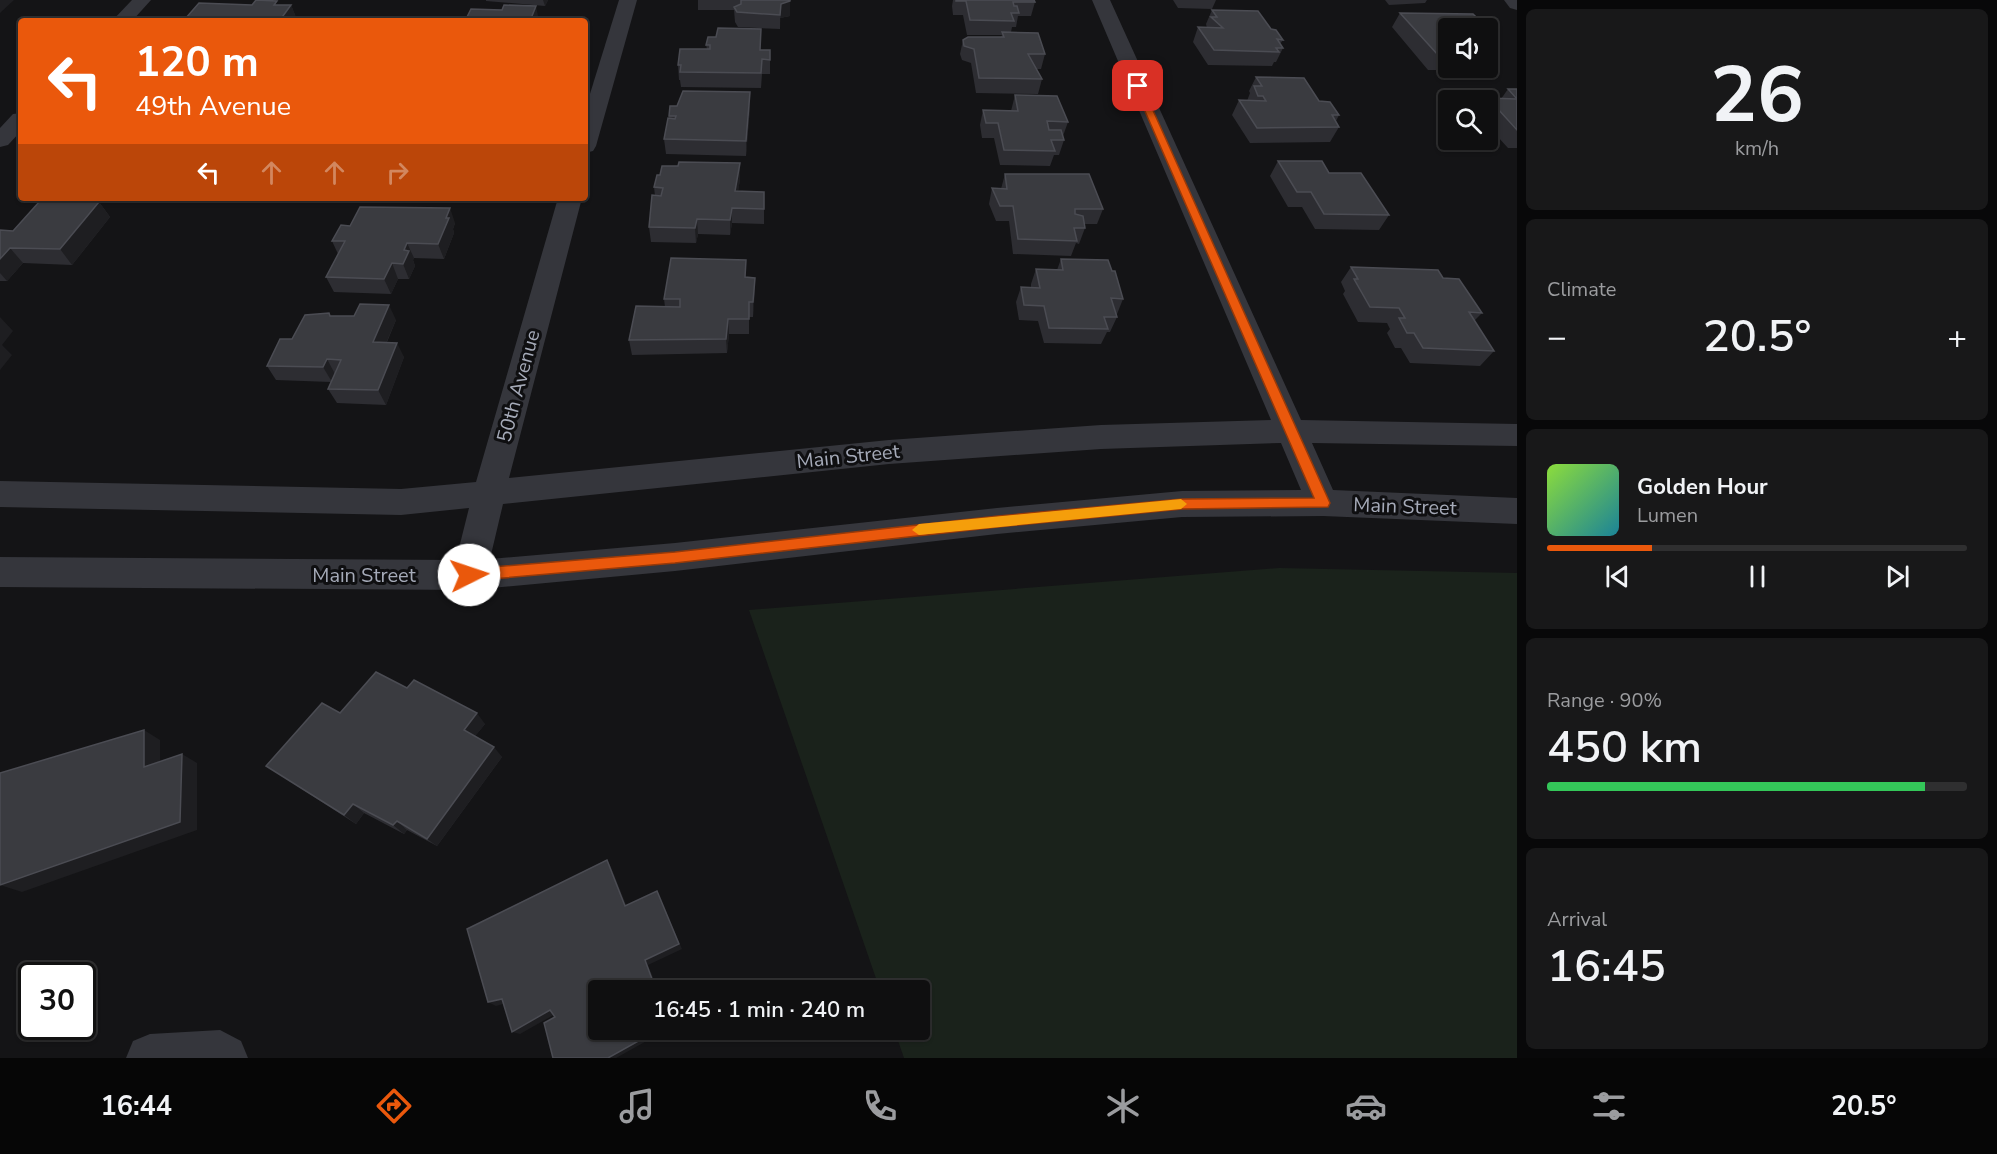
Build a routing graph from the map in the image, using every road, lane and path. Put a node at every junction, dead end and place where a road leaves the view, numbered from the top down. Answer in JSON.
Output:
{"nodes":[{"id":1,"x":142,"y":0,"type":"edge"},
{"id":2,"x":628,"y":0,"type":"edge"},
{"id":3,"x":1101,"y":0,"type":"edge"},
{"id":4,"x":1513,"y":0,"type":"edge"},
{"id":5,"x":1517,"y":4,"type":"edge"},
{"id":6,"x":123,"y":18,"type":"edge"},
{"id":7,"x":18,"y":122,"type":"edge"},
{"id":8,"x":588,"y":136,"type":"edge"},
{"id":9,"x":0,"y":140,"type":"edge"},
{"id":10,"x":569,"y":201,"type":"edge"},
{"id":11,"x":1290,"y":431,"type":"junction"},
{"id":12,"x":1517,"y":435,"type":"edge"},
{"id":13,"x":0,"y":494,"type":"edge"},
{"id":14,"x":488,"y":494,"type":"junction"},
{"id":15,"x":1323,"y":503,"type":"junction"},
{"id":16,"x":1517,"y":511,"type":"edge"},
{"id":17,"x":0,"y":572,"type":"edge"},
{"id":18,"x":469,"y":575,"type":"junction"},
{"id":19,"x":150,"y":1058,"type":"edge"},
{"id":20,"x":224,"y":1058,"type":"edge"}],
"edges":[{"from":1,"to":6,"type":"street"},
{"from":2,"to":8,"type":"street"},
{"from":3,"to":11,"type":"street"},
{"from":4,"to":5,"type":"street"},
{"from":7,"to":9,"type":"street"},
{"from":10,"to":14,"type":"street","name":"50th Avenue"},
{"from":11,"to":12,"type":"street","name":"Main Street"},
{"from":11,"to":14,"type":"street","name":"Main Street"},
{"from":11,"to":15,"type":"street"},
{"from":13,"to":14,"type":"street","name":"Main Street"},
{"from":14,"to":18,"type":"street","name":"50th Avenue"},
{"from":15,"to":16,"type":"street","name":"Main Street"},
{"from":15,"to":18,"type":"street","name":"Main Street"},
{"from":17,"to":18,"type":"street","name":"Main Street"},
{"from":19,"to":20,"type":"street"}]}
